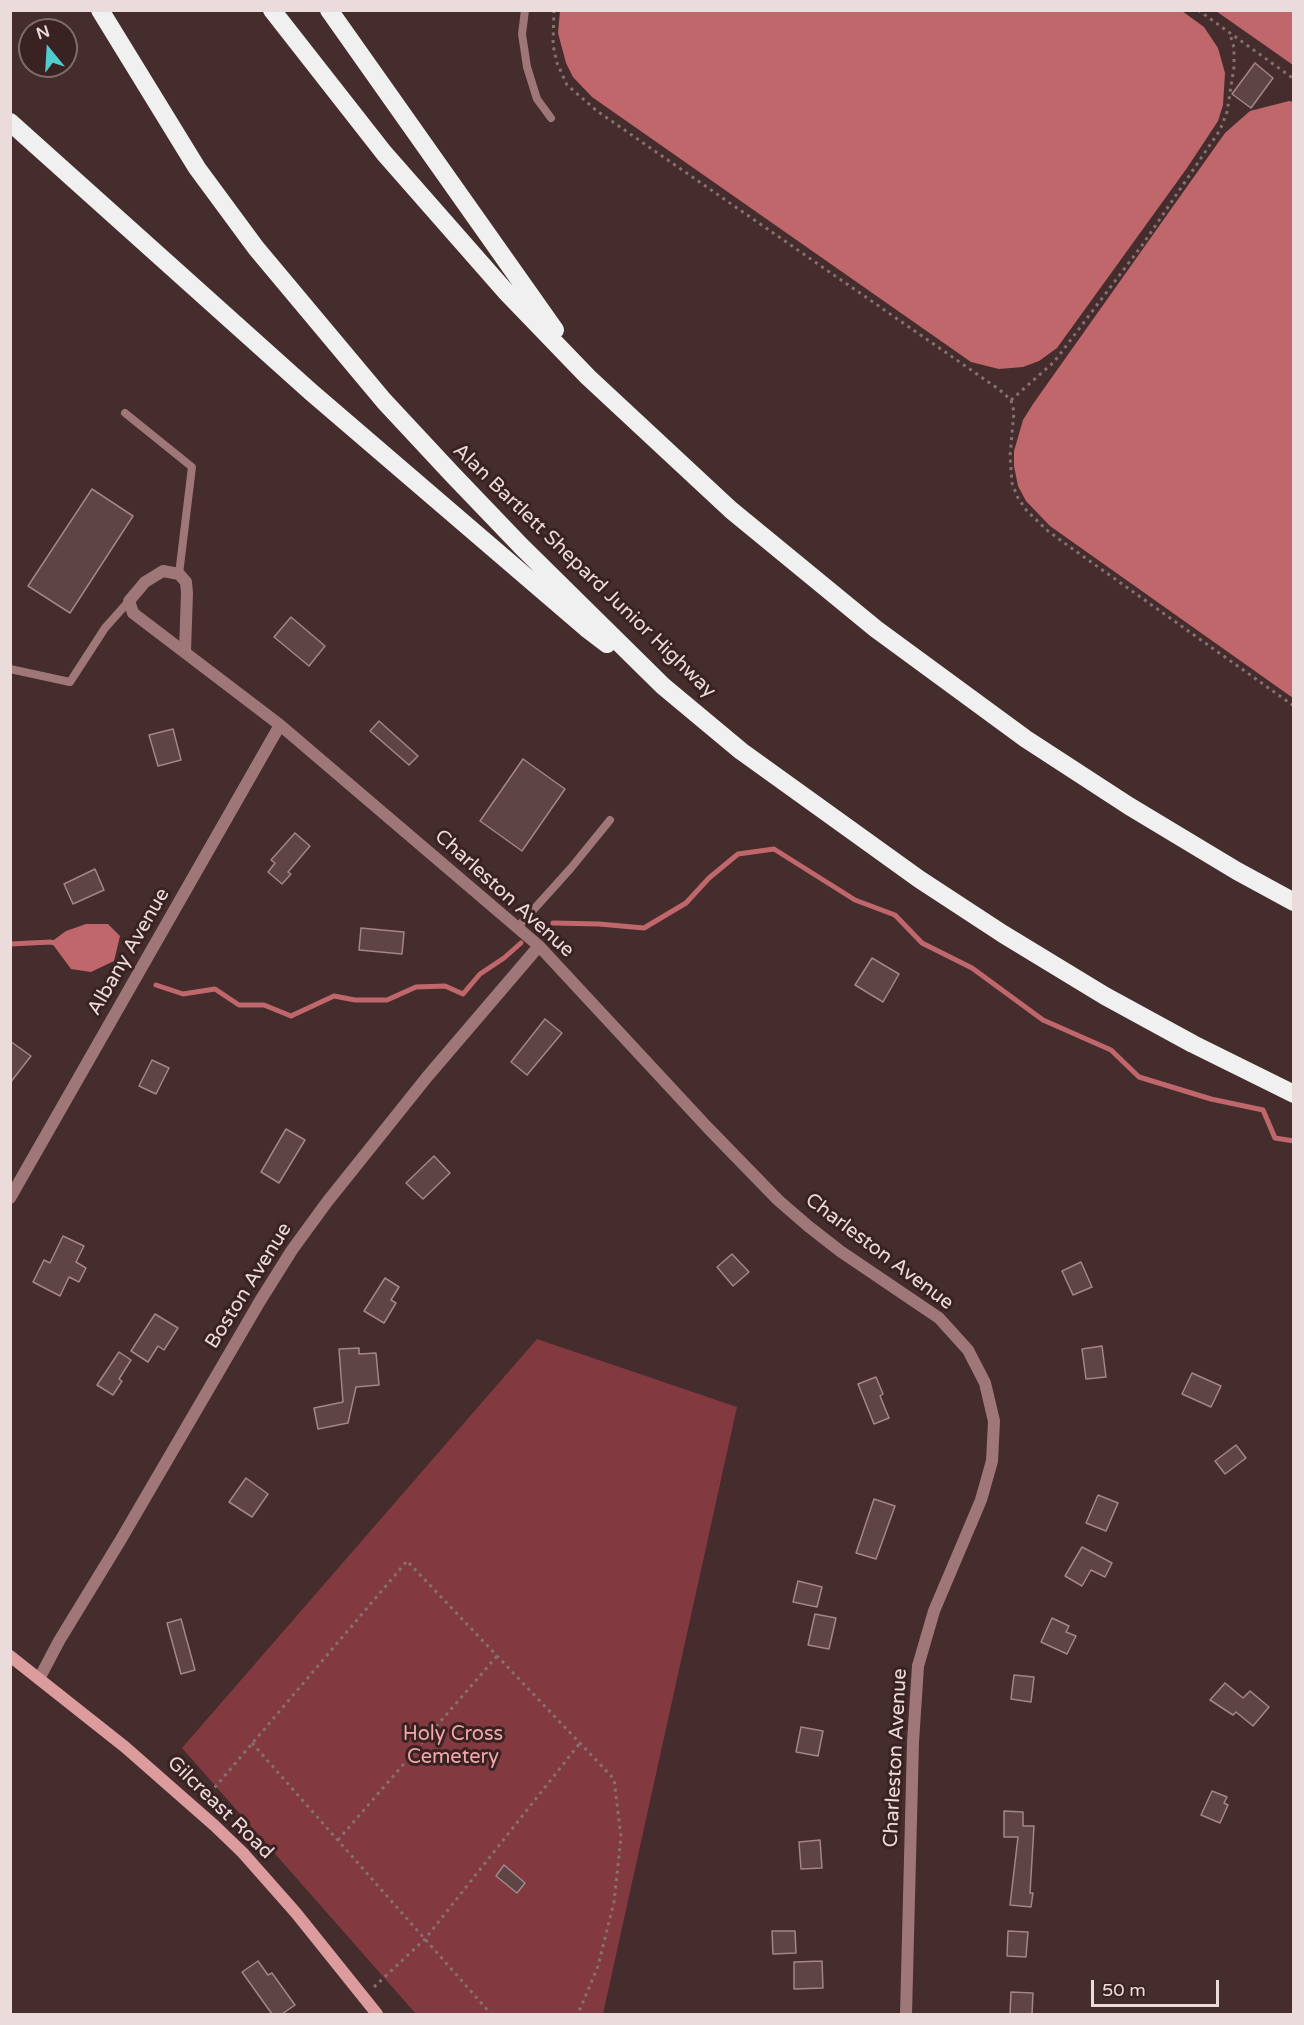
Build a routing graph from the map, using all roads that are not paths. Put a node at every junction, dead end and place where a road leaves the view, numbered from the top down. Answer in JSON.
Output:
{"nodes":[{"id":1,"x":100,"y":10,"type":"edge"},
{"id":2,"x":272,"y":10,"type":"edge"},
{"id":3,"x":329,"y":10,"type":"edge"},
{"id":4,"x":525,"y":10,"type":"edge"},
{"id":5,"x":551,"y":118,"type":"dead end"},
{"id":6,"x":10,"y":122,"type":"edge"},
{"id":7,"x":588,"y":377,"type":"junction"},
{"id":8,"x":125,"y":413,"type":"dead end"},
{"id":9,"x":179,"y":574,"type":"junction"},
{"id":10,"x":129,"y":600,"type":"junction"},
{"id":11,"x":185,"y":651,"type":"junction"},
{"id":12,"x":10,"y":669,"type":"edge"},
{"id":13,"x":663,"y":686,"type":"junction"},
{"id":14,"x":280,"y":725,"type":"junction"},
{"id":15,"x":610,"y":820,"type":"dead end"},
{"id":16,"x":1293,"y":902,"type":"edge"},
{"id":17,"x":517,"y":928,"type":"junction"},
{"id":18,"x":539,"y":946,"type":"junction"},
{"id":19,"x":1293,"y":1094,"type":"edge"},
{"id":20,"x":10,"y":1198,"type":"edge"},
{"id":21,"x":10,"y":1656,"type":"edge"},
{"id":22,"x":39,"y":1679,"type":"junction"},
{"id":23,"x":377,"y":2014,"type":"edge"},
{"id":24,"x":906,"y":2014,"type":"edge"}],
"edges":[{"from":1,"to":13,"type":"highway","name":"Alan Bartlett Shepard Junior Highway"},
{"from":2,"to":7,"type":"highway"},
{"from":3,"to":7,"type":"highway"},
{"from":4,"to":5,"type":"lane"},
{"from":6,"to":13,"type":"highway"},
{"from":7,"to":16,"type":"highway"},
{"from":8,"to":9,"type":"lane"},
{"from":9,"to":10,"type":"street"},
{"from":9,"to":11,"type":"street"},
{"from":10,"to":11,"type":"street","name":"Charleston Avenue"},
{"from":10,"to":12,"type":"lane"},
{"from":11,"to":14,"type":"street","name":"Charleston Avenue"},
{"from":13,"to":19,"type":"highway","name":"Alan Bartlett Shepard Junior Highway"},
{"from":14,"to":17,"type":"street","name":"Charleston Avenue"},
{"from":14,"to":20,"type":"street","name":"Albany Avenue"},
{"from":15,"to":17,"type":"lane"},
{"from":17,"to":18,"type":"street","name":"Charleston Avenue"},
{"from":18,"to":22,"type":"street","name":"Boston Avenue"},
{"from":18,"to":24,"type":"street","name":"Charleston Avenue"},
{"from":21,"to":22,"type":"street","name":"Gilcreast Road"},
{"from":22,"to":23,"type":"street","name":"Gilcreast Road"}]}
